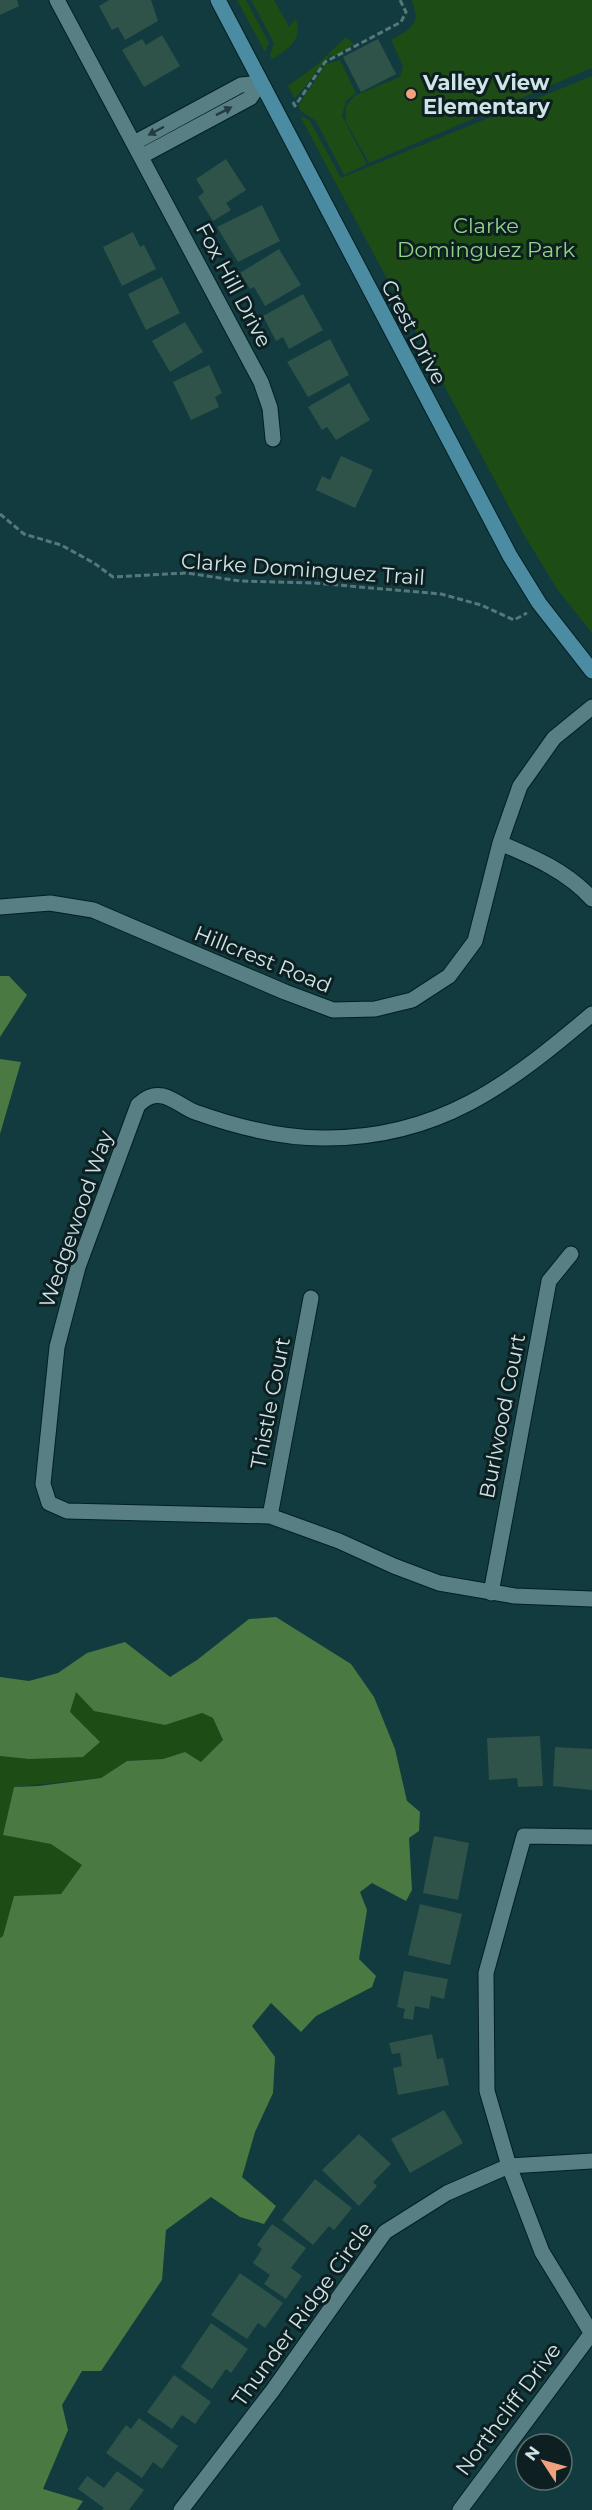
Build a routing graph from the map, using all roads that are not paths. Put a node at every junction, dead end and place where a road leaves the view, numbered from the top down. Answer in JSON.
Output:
{"nodes":[{"id":1,"x":57,"y":0,"type":"edge"},
{"id":2,"x":218,"y":0,"type":"edge"},
{"id":3,"x":260,"y":83,"type":"junction"},
{"id":4,"x":138,"y":149,"type":"junction"},
{"id":5,"x":273,"y":439,"type":"dead end"},
{"id":6,"x":592,"y":671,"type":"edge"},
{"id":7,"x":592,"y":707,"type":"edge"},
{"id":8,"x":500,"y":843,"type":"junction"},
{"id":9,"x":592,"y":899,"type":"edge"},
{"id":10,"x":0,"y":907,"type":"edge"},
{"id":11,"x":592,"y":1014,"type":"edge"},
{"id":12,"x":571,"y":1254,"type":"dead end"},
{"id":13,"x":311,"y":1298,"type":"dead end"},
{"id":14,"x":270,"y":1516,"type":"junction"},
{"id":15,"x":491,"y":1593,"type":"junction"},
{"id":16,"x":592,"y":1599,"type":"edge"},
{"id":17,"x":592,"y":1837,"type":"edge"},
{"id":18,"x":592,"y":2161,"type":"edge"},
{"id":19,"x":509,"y":2166,"type":"junction"},
{"id":20,"x":591,"y":2334,"type":"edge"},
{"id":21,"x":181,"y":2510,"type":"edge"},
{"id":22,"x":460,"y":2510,"type":"edge"}],
"edges":[{"from":1,"to":4,"type":"street","name":"Fox Hill Drive"},
{"from":2,"to":3,"type":"street","name":"Crest Drive"},
{"from":3,"to":4,"type":"street"},
{"from":3,"to":6,"type":"street","name":"Crest Drive"},
{"from":4,"to":5,"type":"street","name":"Fox Hill Drive"},
{"from":7,"to":8,"type":"street","name":"Hillcrest Road"},
{"from":8,"to":9,"type":"street"},
{"from":8,"to":10,"type":"street","name":"Hillcrest Road"},
{"from":11,"to":14,"type":"street","name":"Wedgewood Way"},
{"from":12,"to":15,"type":"street","name":"Burlwood Court"},
{"from":13,"to":14,"type":"street","name":"Thistle Court"},
{"from":14,"to":15,"type":"street","name":"Wedgewood Way"},
{"from":15,"to":16,"type":"street","name":"Wedgewood Way"},
{"from":17,"to":19,"type":"street"},
{"from":18,"to":19,"type":"street","name":"Thunder Ridge Circle"},
{"from":19,"to":20,"type":"street"},
{"from":19,"to":21,"type":"street","name":"Thunder Ridge Circle"},
{"from":20,"to":22,"type":"street","name":"Northcliff Drive"}]}
